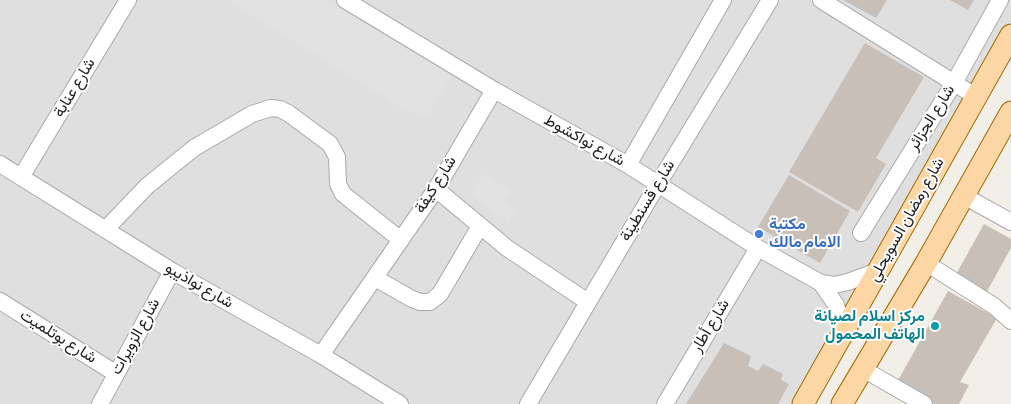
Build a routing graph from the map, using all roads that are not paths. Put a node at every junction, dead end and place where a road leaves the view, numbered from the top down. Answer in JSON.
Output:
{"nodes":[{"id":1,"x":128,"y":0,"type":"edge"},
{"id":2,"x":345,"y":0,"type":"edge"},
{"id":3,"x":723,"y":0,"type":"edge"},
{"id":4,"x":770,"y":0,"type":"edge"},
{"id":5,"x":821,"y":0,"type":"edge"},
{"id":6,"x":1000,"y":0,"type":"edge"},
{"id":7,"x":1011,"y":35,"type":"edge"},
{"id":8,"x":954,"y":83,"type":"junction"},
{"id":9,"x":494,"y":90,"type":"junction"},
{"id":10,"x":975,"y":96,"type":"junction"},
{"id":11,"x":1011,"y":112,"type":"edge"},
{"id":12,"x":0,"y":164,"type":"edge"},
{"id":13,"x":628,"y":165,"type":"junction"},
{"id":14,"x":22,"y":177,"type":"junction"},
{"id":15,"x":658,"y":184,"type":"junction"},
{"id":16,"x":436,"y":189,"type":"junction"},
{"id":17,"x":964,"y":196,"type":"junction"},
{"id":18,"x":1011,"y":222,"type":"edge"},
{"id":19,"x":480,"y":226,"type":"junction"},
{"id":20,"x":106,"y":229,"type":"junction"},
{"id":21,"x":861,"y":233,"type":"dead end"},
{"id":22,"x":400,"y":240,"type":"junction"},
{"id":23,"x":758,"y":248,"type":"junction"},
{"id":24,"x":926,"y":262,"type":"junction"},
{"id":25,"x":880,"y":270,"type":"junction"},
{"id":26,"x":172,"y":271,"type":"junction"},
{"id":27,"x":376,"y":278,"type":"junction"},
{"id":28,"x":821,"y":284,"type":"junction"},
{"id":29,"x":0,"y":301,"type":"edge"},
{"id":30,"x":588,"y":302,"type":"junction"},
{"id":31,"x":1011,"y":321,"type":"edge"},
{"id":32,"x":844,"y":332,"type":"junction"},
{"id":33,"x":321,"y":355,"type":"junction"},
{"id":34,"x":863,"y":369,"type":"junction"},
{"id":35,"x":116,"y":373,"type":"junction"},
{"id":36,"x":100,"y":404,"type":"edge"},
{"id":37,"x":400,"y":404,"type":"edge"},
{"id":38,"x":528,"y":404,"type":"edge"},
{"id":39,"x":665,"y":404,"type":"edge"},
{"id":40,"x":803,"y":404,"type":"edge"},
{"id":41,"x":842,"y":404,"type":"edge"},
{"id":42,"x":924,"y":404,"type":"edge"}],
"edges":[{"from":1,"to":14,"type":"street","name":"شارع عنابة"},
{"from":2,"to":9,"type":"street","name":"شارع نواكشوط"},
{"from":3,"to":13,"type":"street"},
{"from":4,"to":15,"type":"street","name":"شارع قسنطينة"},
{"from":5,"to":8,"type":"street"},
{"from":6,"to":8,"type":"street","name":"شارع الجزائر"},
{"from":7,"to":10,"type":"main road","name":"شارع رمضان السويحلي"},
{"from":8,"to":10,"type":"street"},
{"from":8,"to":21,"type":"street","name":"شارع الجزائر"},
{"from":9,"to":13,"type":"street","name":"شارع نواكشوط"},
{"from":9,"to":16,"type":"street","name":"شارع كيفة"},
{"from":10,"to":25,"type":"main road","name":"شارع رمضان السويحلي"},
{"from":11,"to":17,"type":"main road"},
{"from":12,"to":14,"type":"street","name":"شارع نواذيبو"},
{"from":13,"to":15,"type":"street","name":"شارع نواكشوط"},
{"from":14,"to":20,"type":"street","name":"شارع نواذيبو"},
{"from":15,"to":23,"type":"street","name":"شارع نواكشوط"},
{"from":15,"to":30,"type":"street","name":"شارع قسنطينة"},
{"from":16,"to":19,"type":"street"},
{"from":16,"to":22,"type":"street","name":"شارع كيفة"},
{"from":17,"to":18,"type":"street"},
{"from":17,"to":24,"type":"main road"},
{"from":19,"to":27,"type":"street"},
{"from":19,"to":30,"type":"street"},
{"from":20,"to":22,"type":"street"},
{"from":20,"to":26,"type":"street","name":"شارع نواذيبو"},
{"from":22,"to":27,"type":"street","name":"شارع كيفة"},
{"from":23,"to":28,"type":"street","name":"شارع نواكشوط"},
{"from":23,"to":39,"type":"street","name":"شارع أطار"},
{"from":24,"to":31,"type":"street"},
{"from":24,"to":34,"type":"main road"},
{"from":25,"to":28,"type":"street"},
{"from":25,"to":32,"type":"main road","name":"شارع رمضان السويحلي"},
{"from":26,"to":33,"type":"street","name":"شارع نواذيبو"},
{"from":26,"to":35,"type":"street","name":"شارع الزويرات"},
{"from":27,"to":33,"type":"street","name":"شارع كيفة"},
{"from":28,"to":32,"type":"street"},
{"from":29,"to":35,"type":"street","name":"شارع بوتلميت"},
{"from":30,"to":38,"type":"street","name":"شارع قسنطينة"},
{"from":32,"to":40,"type":"main road","name":"شارع رمضان السويحلي"},
{"from":33,"to":37,"type":"street","name":"شارع نواذيبو"},
{"from":34,"to":41,"type":"main road"},
{"from":34,"to":42,"type":"street"},
{"from":35,"to":36,"type":"street","name":"شارع الزويرات"}]}
